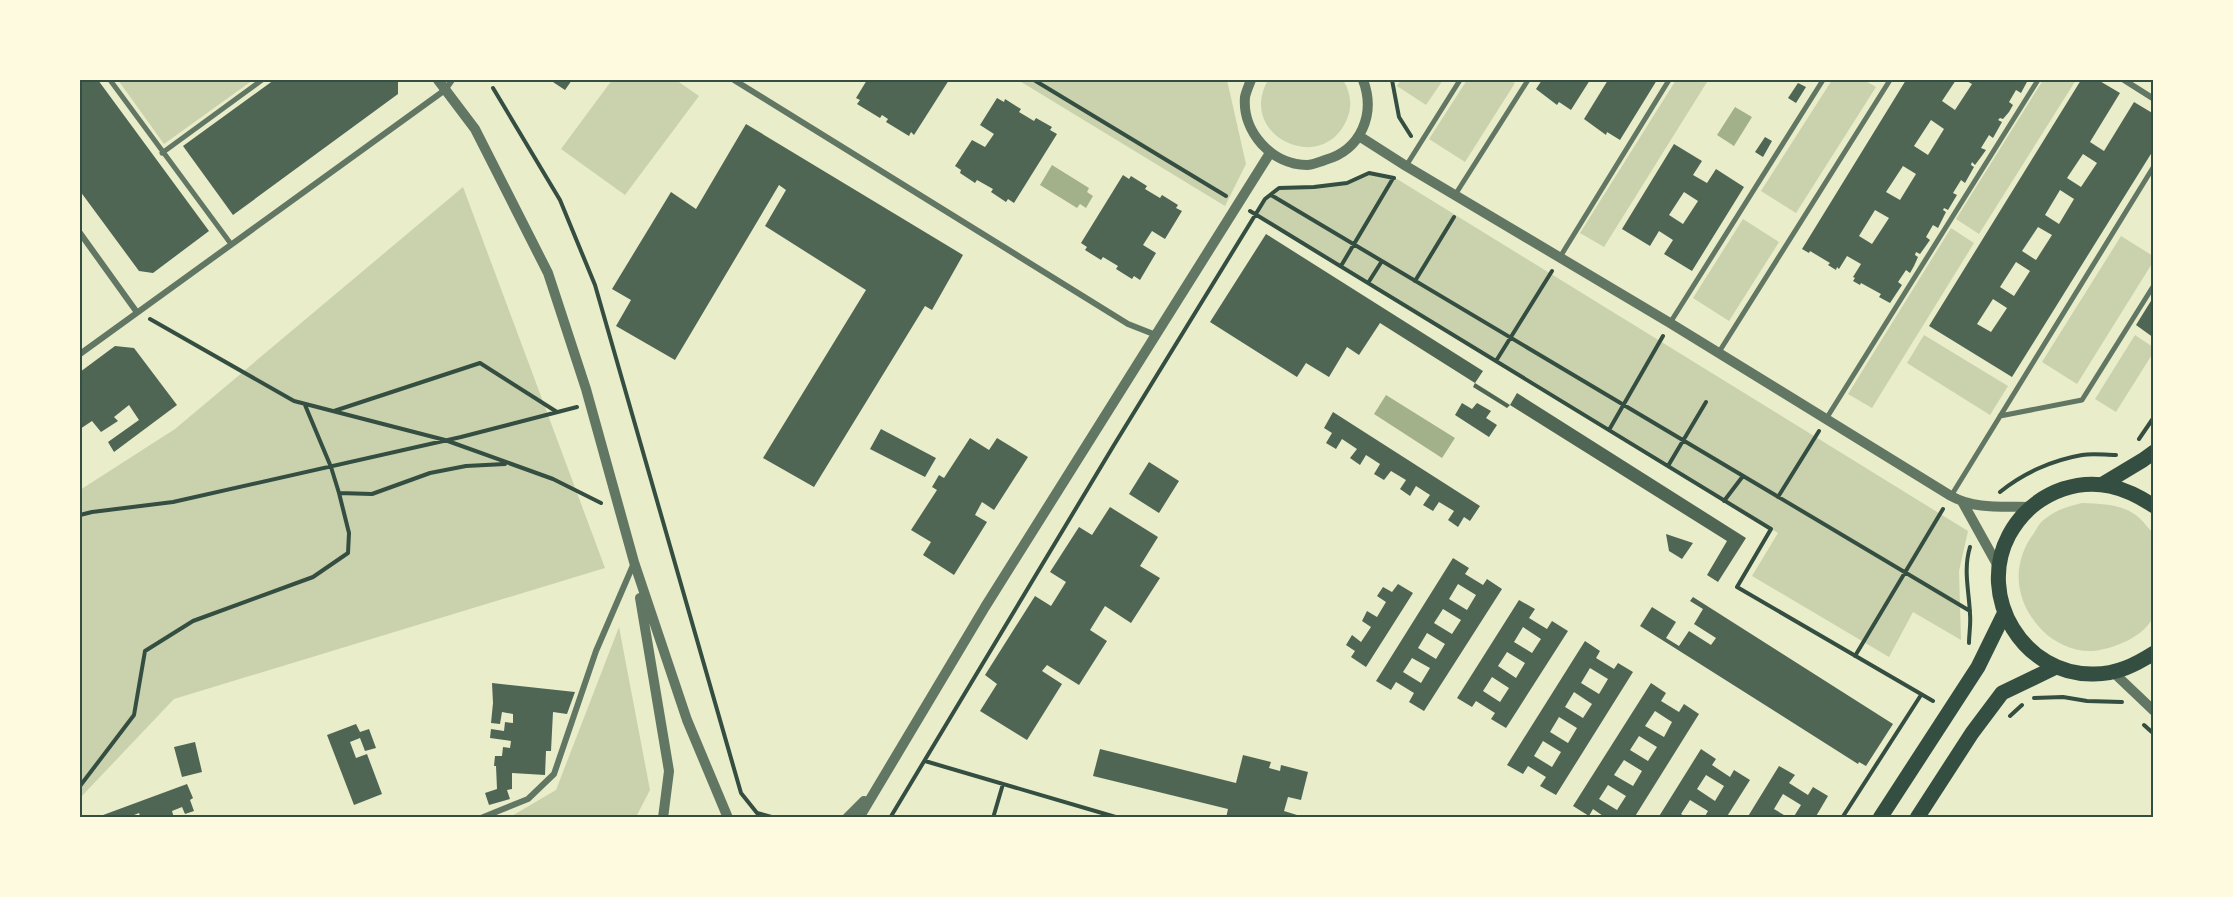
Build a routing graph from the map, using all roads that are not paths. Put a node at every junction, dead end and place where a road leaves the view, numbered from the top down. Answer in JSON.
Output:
{"nodes":[{"id":1,"x":110,"y":80,"type":"edge"},
{"id":2,"x":262,"y":80,"type":"edge"},
{"id":3,"x":438,"y":80,"type":"edge"},
{"id":4,"x":452,"y":80,"type":"edge"},
{"id":5,"x":734,"y":80,"type":"edge"},
{"id":6,"x":1251,"y":80,"type":"edge"},
{"id":7,"x":1363,"y":80,"type":"edge"},
{"id":8,"x":1460,"y":80,"type":"edge"},
{"id":9,"x":1527,"y":80,"type":"edge"},
{"id":10,"x":1669,"y":80,"type":"edge"},
{"id":11,"x":1823,"y":80,"type":"edge"},
{"id":12,"x":1890,"y":80,"type":"edge"},
{"id":13,"x":2038,"y":80,"type":"edge"},
{"id":14,"x":2124,"y":80,"type":"edge"},
{"id":15,"x":445,"y":90,"type":"junction"},
{"id":16,"x":2154,"y":99,"type":"edge"},
{"id":17,"x":1359,"y":136,"type":"junction"},
{"id":18,"x":162,"y":153,"type":"junction"},
{"id":19,"x":1270,"y":153,"type":"junction"},
{"id":20,"x":1406,"y":166,"type":"junction"},
{"id":21,"x":2154,"y":166,"type":"edge"},
{"id":22,"x":1455,"y":195,"type":"junction"},
{"id":23,"x":80,"y":232,"type":"edge"},
{"id":24,"x":231,"y":244,"type":"junction"},
{"id":25,"x":1560,"y":258,"type":"junction"},
{"id":26,"x":2154,"y":285,"type":"edge"},
{"id":27,"x":136,"y":311,"type":"junction"},
{"id":28,"x":1671,"y":323,"type":"junction"},
{"id":29,"x":1157,"y":335,"type":"junction"},
{"id":30,"x":80,"y":354,"type":"edge"},
{"id":31,"x":1718,"y":354,"type":"junction"},
{"id":32,"x":2000,"y":416,"type":"junction"},
{"id":33,"x":1826,"y":420,"type":"junction"},
{"id":34,"x":2154,"y":452,"type":"edge"},
{"id":35,"x":2103,"y":484,"type":"junction"},
{"id":36,"x":1951,"y":496,"type":"junction"},
{"id":37,"x":1963,"y":503,"type":"junction"},
{"id":38,"x":2154,"y":506,"type":"edge"},
{"id":39,"x":2031,"y":507,"type":"junction"},
{"id":40,"x":634,"y":562,"type":"junction"},
{"id":41,"x":1998,"y":566,"type":"junction"},
{"id":42,"x":2004,"y":614,"type":"junction"},
{"id":43,"x":2154,"y":653,"type":"edge"},
{"id":44,"x":2056,"y":667,"type":"junction"},
{"id":45,"x":2112,"y":672,"type":"junction"},
{"id":46,"x":2154,"y":711,"type":"edge"},
{"id":47,"x":872,"y":792,"type":"junction"},
{"id":48,"x":481,"y":818,"type":"edge"},
{"id":49,"x":663,"y":818,"type":"edge"},
{"id":50,"x":728,"y":818,"type":"edge"},
{"id":51,"x":847,"y":818,"type":"edge"},
{"id":52,"x":859,"y":818,"type":"edge"},
{"id":53,"x":1880,"y":818,"type":"edge"},
{"id":54,"x":1917,"y":818,"type":"edge"}],
"edges":[{"from":1,"to":18,"type":"street"},
{"from":2,"to":18,"type":"street"},
{"from":3,"to":15,"type":"street"},
{"from":4,"to":15,"type":"street"},
{"from":5,"to":29,"type":"street"},
{"from":6,"to":19,"type":"street"},
{"from":7,"to":17,"type":"street"},
{"from":8,"to":20,"type":"street"},
{"from":9,"to":22,"type":"street"},
{"from":10,"to":25,"type":"street"},
{"from":11,"to":28,"type":"street"},
{"from":12,"to":31,"type":"street"},
{"from":13,"to":33,"type":"street"},
{"from":14,"to":16,"type":"street"},
{"from":15,"to":24,"type":"street"},
{"from":15,"to":40,"type":"street"},
{"from":17,"to":19,"type":"street"},
{"from":17,"to":20,"type":"street"},
{"from":18,"to":24,"type":"street"},
{"from":19,"to":29,"type":"street"},
{"from":20,"to":22,"type":"street"},
{"from":21,"to":32,"type":"street"},
{"from":22,"to":25,"type":"street"},
{"from":23,"to":27,"type":"street"},
{"from":24,"to":27,"type":"street"},
{"from":25,"to":28,"type":"street"},
{"from":26,"to":32,"type":"street"},
{"from":27,"to":30,"type":"street"},
{"from":28,"to":31,"type":"street"},
{"from":29,"to":47,"type":"street"},
{"from":31,"to":33,"type":"street"},
{"from":32,"to":36,"type":"street"},
{"from":33,"to":36,"type":"street"},
{"from":34,"to":35,"type":"main road"},
{"from":35,"to":38,"type":"main road"},
{"from":35,"to":39,"type":"main road"},
{"from":36,"to":37,"type":"street"},
{"from":37,"to":39,"type":"street"},
{"from":37,"to":41,"type":"street"},
{"from":39,"to":41,"type":"main road"},
{"from":40,"to":48,"type":"street"},
{"from":40,"to":49,"type":"street"},
{"from":40,"to":50,"type":"street"},
{"from":41,"to":42,"type":"main road"},
{"from":42,"to":44,"type":"main road"},
{"from":42,"to":53,"type":"main road"},
{"from":43,"to":45,"type":"main road"},
{"from":44,"to":45,"type":"main road"},
{"from":44,"to":54,"type":"main road"},
{"from":45,"to":46,"type":"street"},
{"from":47,"to":51,"type":"street"},
{"from":47,"to":52,"type":"street"}]}
